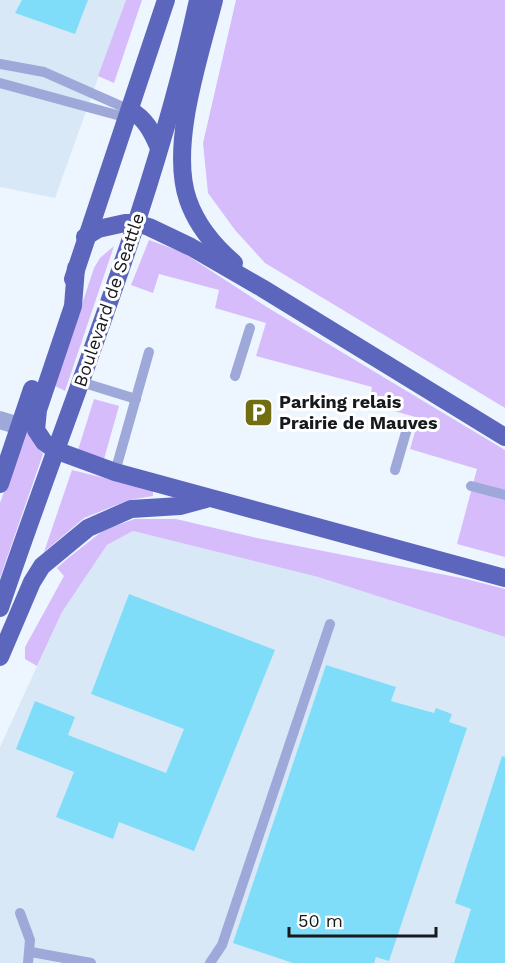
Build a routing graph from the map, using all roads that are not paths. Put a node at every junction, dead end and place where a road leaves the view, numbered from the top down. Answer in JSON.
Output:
{"nodes":[{"id":1,"x":166,"y":0,"type":"edge"},
{"id":2,"x":198,"y":0,"type":"edge"},
{"id":3,"x":214,"y":0,"type":"edge"},
{"id":4,"x":0,"y":64,"type":"edge"},
{"id":5,"x":0,"y":83,"type":"edge"},
{"id":6,"x":129,"y":114,"type":"junction"},
{"id":7,"x":159,"y":148,"type":"junction"},
{"id":8,"x":136,"y":223,"type":"junction"},
{"id":9,"x":85,"y":237,"type":"junction"},
{"id":10,"x":76,"y":268,"type":"junction"},
{"id":11,"x":262,"y":288,"type":"junction"},
{"id":12,"x":250,"y":328,"type":"dead end"},
{"id":13,"x":149,"y":352,"type":"dead end"},
{"id":14,"x":235,"y":376,"type":"dead end"},
{"id":15,"x":81,"y":382,"type":"junction"},
{"id":16,"x":136,"y":399,"type":"junction"},
{"id":17,"x":0,"y":420,"type":"edge"},
{"id":18,"x":409,"y":422,"type":"dead end"},
{"id":19,"x":19,"y":426,"type":"junction"},
{"id":20,"x":505,"y":436,"type":"edge"},
{"id":21,"x":56,"y":450,"type":"junction"},
{"id":22,"x":395,"y":470,"type":"dead end"},
{"id":23,"x":115,"y":472,"type":"junction"},
{"id":24,"x":0,"y":484,"type":"edge"},
{"id":25,"x":471,"y":486,"type":"dead end"},
{"id":26,"x":505,"y":495,"type":"edge"},
{"id":27,"x":209,"y":499,"type":"junction"},
{"id":28,"x":505,"y":578,"type":"edge"},
{"id":29,"x":0,"y":608,"type":"edge"},
{"id":30,"x":330,"y":624,"type":"dead end"},
{"id":31,"x":0,"y":657,"type":"edge"},
{"id":32,"x":20,"y":913,"type":"dead end"},
{"id":33,"x":29,"y":957,"type":"edge"},
{"id":34,"x":91,"y":963,"type":"edge"},
{"id":35,"x":210,"y":963,"type":"edge"}],
"edges":[{"from":1,"to":6,"type":"main road","name":"Boulevard de Seattle"},
{"from":2,"to":7,"type":"main road","name":"Boulevard de Seattle"},
{"from":3,"to":11,"type":"main road"},
{"from":4,"to":6,"type":"lane"},
{"from":5,"to":6,"type":"lane"},
{"from":6,"to":7,"type":"main road"},
{"from":6,"to":9,"type":"main road","name":"Boulevard de Seattle"},
{"from":7,"to":8,"type":"main road","name":"Boulevard de Seattle"},
{"from":8,"to":9,"type":"main road"},
{"from":8,"to":11,"type":"main road"},
{"from":8,"to":15,"type":"main road","name":"Boulevard de Seattle"},
{"from":9,"to":10,"type":"main road","name":"Boulevard de Seattle"},
{"from":10,"to":19,"type":"main road","name":"Boulevard de Seattle"},
{"from":10,"to":21,"type":"main road","name":"Boulevard de Seattle"},
{"from":11,"to":20,"type":"main road"},
{"from":12,"to":14,"type":"lane"},
{"from":13,"to":16,"type":"lane"},
{"from":15,"to":16,"type":"lane"},
{"from":15,"to":21,"type":"main road","name":"Boulevard de Seattle"},
{"from":16,"to":23,"type":"lane"},
{"from":17,"to":19,"type":"street"},
{"from":18,"to":22,"type":"lane"},
{"from":19,"to":24,"type":"main road","name":"Boulevard de Seattle"},
{"from":21,"to":23,"type":"main road"},
{"from":21,"to":29,"type":"main road","name":"Boulevard de Seattle"},
{"from":23,"to":27,"type":"main road"},
{"from":25,"to":26,"type":"lane"},
{"from":27,"to":28,"type":"main road"},
{"from":27,"to":31,"type":"main road"},
{"from":30,"to":35,"type":"lane"},
{"from":32,"to":33,"type":"lane"},
{"from":33,"to":34,"type":"lane"}]}
